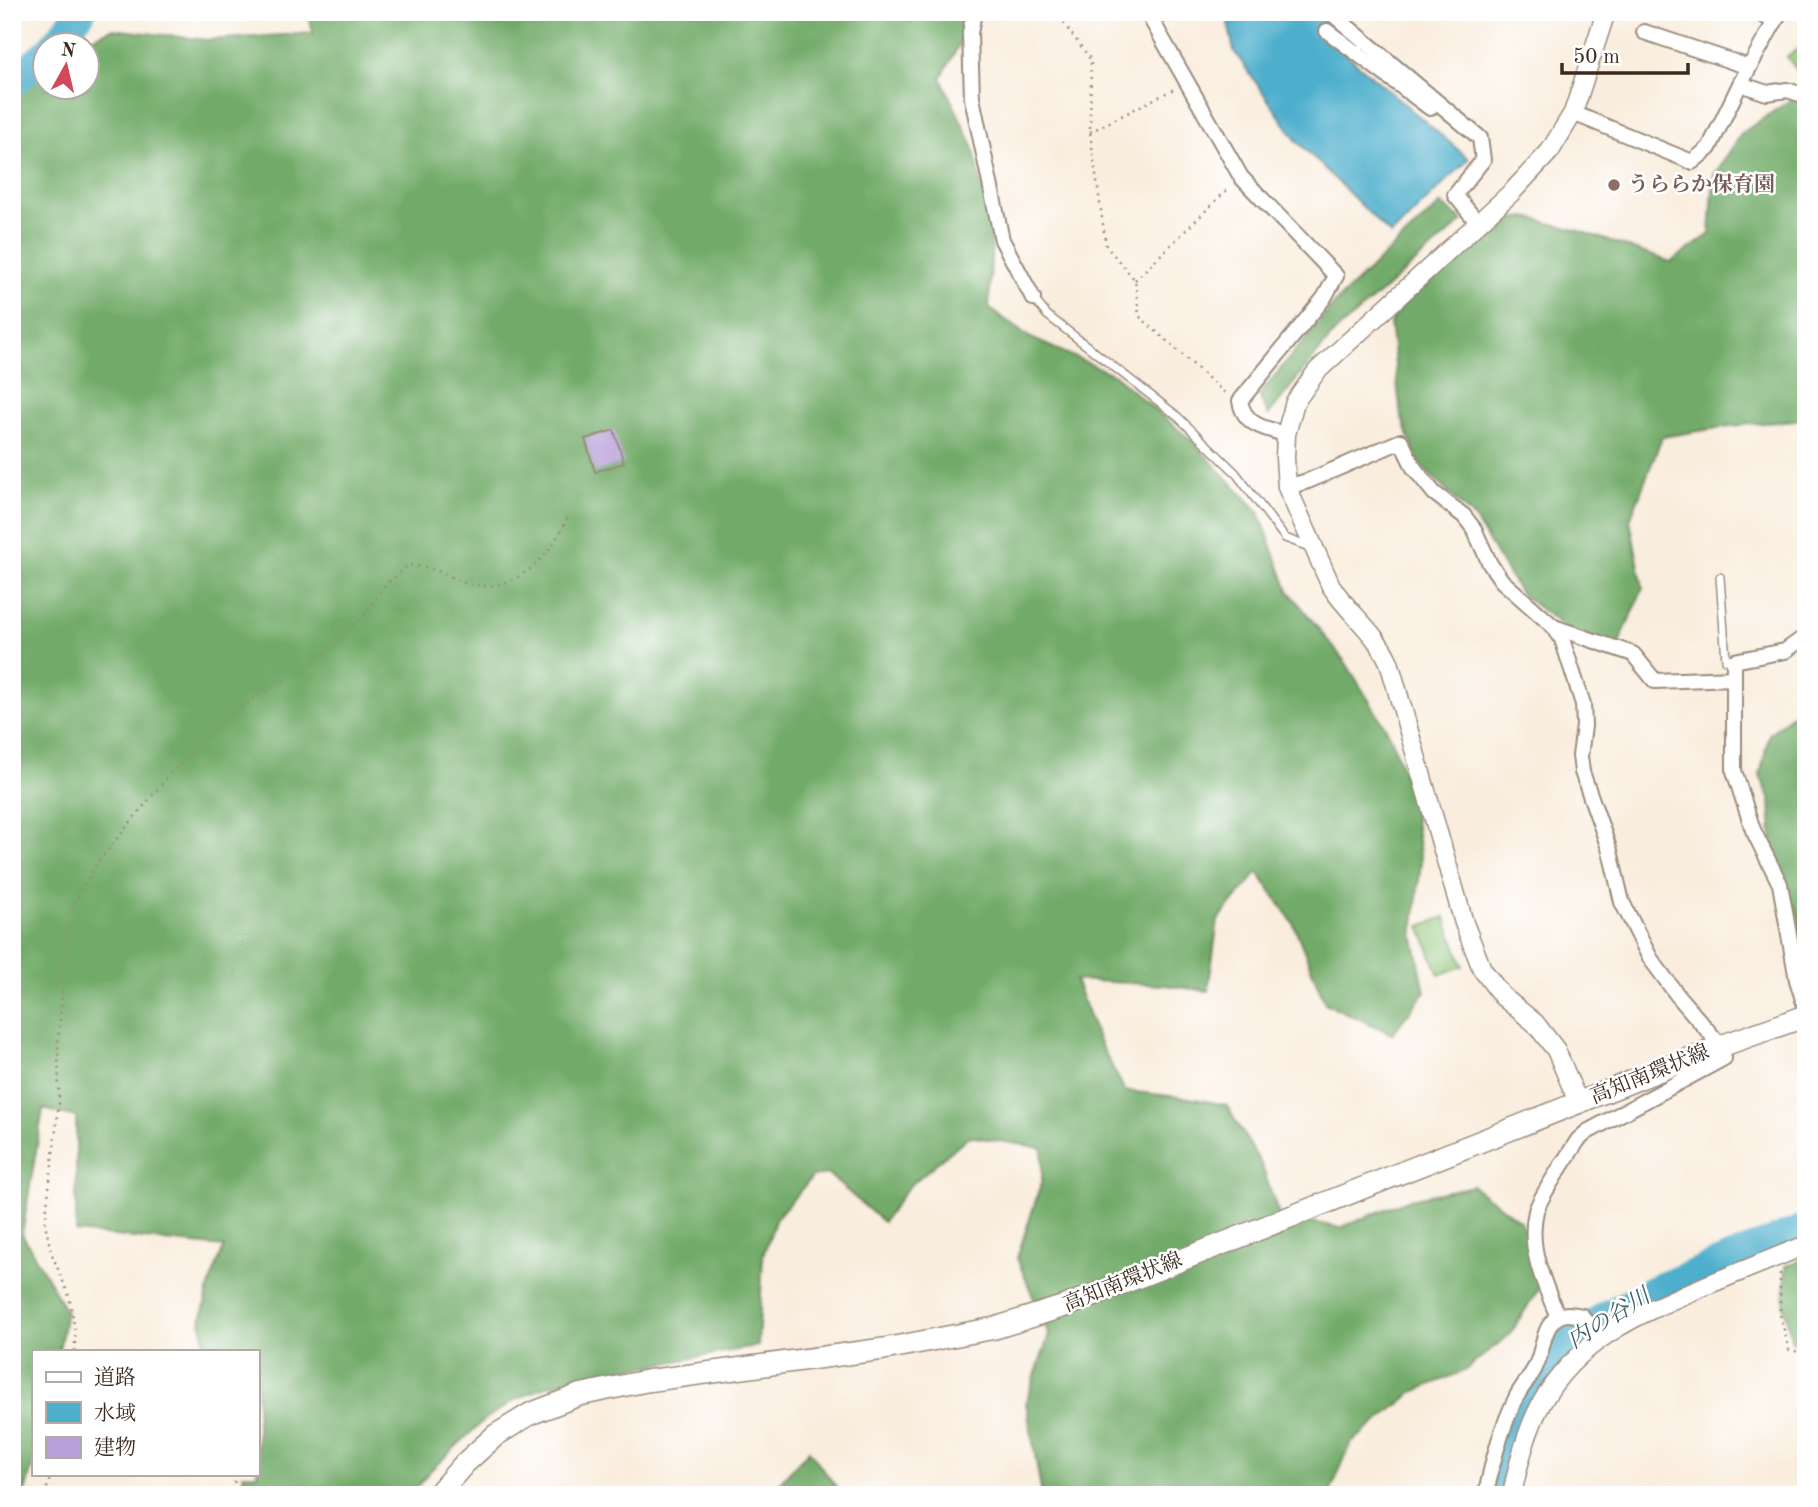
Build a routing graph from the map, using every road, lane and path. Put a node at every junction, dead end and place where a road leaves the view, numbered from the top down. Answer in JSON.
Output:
{"nodes":[{"id":1,"x":974,"y":12,"type":"edge"},
{"id":2,"x":1055,"y":12,"type":"edge"},
{"id":3,"x":1147,"y":12,"type":"edge"},
{"id":4,"x":1329,"y":12,"type":"edge"},
{"id":5,"x":1606,"y":12,"type":"edge"},
{"id":6,"x":1758,"y":12,"type":"edge"},
{"id":7,"x":1777,"y":17,"type":"edge"},
{"id":8,"x":1327,"y":31,"type":"dead end"},
{"id":9,"x":1644,"y":32,"type":"dead end"},
{"id":10,"x":1749,"y":67,"type":"junction"},
{"id":11,"x":1187,"y":82,"type":"junction"},
{"id":12,"x":1740,"y":84,"type":"junction"},
{"id":13,"x":1806,"y":96,"type":"edge"},
{"id":14,"x":1573,"y":113,"type":"junction"},
{"id":15,"x":1465,"y":126,"type":"junction"},
{"id":16,"x":1090,"y":132,"type":"junction"},
{"id":17,"x":1241,"y":177,"type":"junction"},
{"id":18,"x":1478,"y":223,"type":"junction"},
{"id":19,"x":1135,"y":280,"type":"junction"},
{"id":20,"x":1033,"y":299,"type":"joint"},
{"id":21,"x":1241,"y":408,"type":"junction"},
{"id":22,"x":1286,"y":434,"type":"junction"},
{"id":23,"x":1287,"y":487,"type":"junction"},
{"id":24,"x":569,"y":514,"type":"dead end"},
{"id":25,"x":1316,"y":549,"type":"junction"},
{"id":26,"x":1720,"y":577,"type":"dead end"},
{"id":27,"x":1554,"y":627,"type":"junction"},
{"id":28,"x":1806,"y":636,"type":"edge"},
{"id":29,"x":1734,"y":661,"type":"junction"},
{"id":30,"x":1734,"y":678,"type":"junction"},
{"id":31,"x":1806,"y":1009,"type":"edge"},
{"id":32,"x":1806,"y":1016,"type":"edge"},
{"id":33,"x":1721,"y":1046,"type":"junction"},
{"id":34,"x":1579,"y":1104,"type":"junction"},
{"id":35,"x":1806,"y":1245,"type":"edge"},
{"id":36,"x":1780,"y":1255,"type":"junction"},
{"id":37,"x":1558,"y":1317,"type":"junction"},
{"id":38,"x":1596,"y":1335,"type":"junction"},
{"id":39,"x":75,"y":1350,"type":"edge"},
{"id":40,"x":1806,"y":1353,"type":"edge"},
{"id":41,"x":50,"y":1476,"type":"edge"},
{"id":42,"x":234,"y":1476,"type":"edge"},
{"id":43,"x":45,"y":1495,"type":"edge"},
{"id":44,"x":235,"y":1495,"type":"edge"},
{"id":45,"x":437,"y":1495,"type":"edge"},
{"id":46,"x":1486,"y":1495,"type":"edge"},
{"id":47,"x":1512,"y":1495,"type":"edge"}],
"edges":[{"from":1,"to":20,"type":"street"},
{"from":2,"to":16,"type":"path"},
{"from":3,"to":11,"type":"street"},
{"from":4,"to":15,"type":"street"},
{"from":5,"to":14,"type":"street"},
{"from":6,"to":7,"type":"street"},
{"from":7,"to":10,"type":"street"},
{"from":8,"to":15,"type":"street"},
{"from":9,"to":10,"type":"street"},
{"from":10,"to":12,"type":"street"},
{"from":11,"to":16,"type":"path"},
{"from":11,"to":17,"type":"street"},
{"from":12,"to":13,"type":"street"},
{"from":12,"to":14,"type":"street"},
{"from":14,"to":18,"type":"street"},
{"from":15,"to":18,"type":"street"},
{"from":16,"to":19,"type":"path"},
{"from":17,"to":19,"type":"path"},
{"from":17,"to":21,"type":"street"},
{"from":18,"to":22,"type":"street"},
{"from":19,"to":21,"type":"path"},
{"from":20,"to":25,"type":"lane"},
{"from":21,"to":22,"type":"street"},
{"from":22,"to":23,"type":"street"},
{"from":23,"to":25,"type":"street"},
{"from":23,"to":27,"type":"street"},
{"from":24,"to":39,"type":"path"},
{"from":25,"to":34,"type":"street"},
{"from":26,"to":29,"type":"lane"},
{"from":27,"to":30,"type":"street"},
{"from":27,"to":33,"type":"street"},
{"from":28,"to":29,"type":"street"},
{"from":29,"to":30,"type":"street"},
{"from":30,"to":31,"type":"street"},
{"from":32,"to":33,"type":"main road","name":"高知南環状線"},
{"from":33,"to":34,"type":"main road","name":"高知南環状線"},
{"from":33,"to":37,"type":"street"},
{"from":34,"to":45,"type":"main road","name":"高知南環状線"},
{"from":35,"to":36,"type":"street"},
{"from":36,"to":38,"type":"street"},
{"from":36,"to":40,"type":"path"},
{"from":37,"to":38,"type":"street"},
{"from":37,"to":46,"type":"street"},
{"from":38,"to":47,"type":"street"},
{"from":41,"to":43,"type":"path"},
{"from":42,"to":44,"type":"path"}]}
